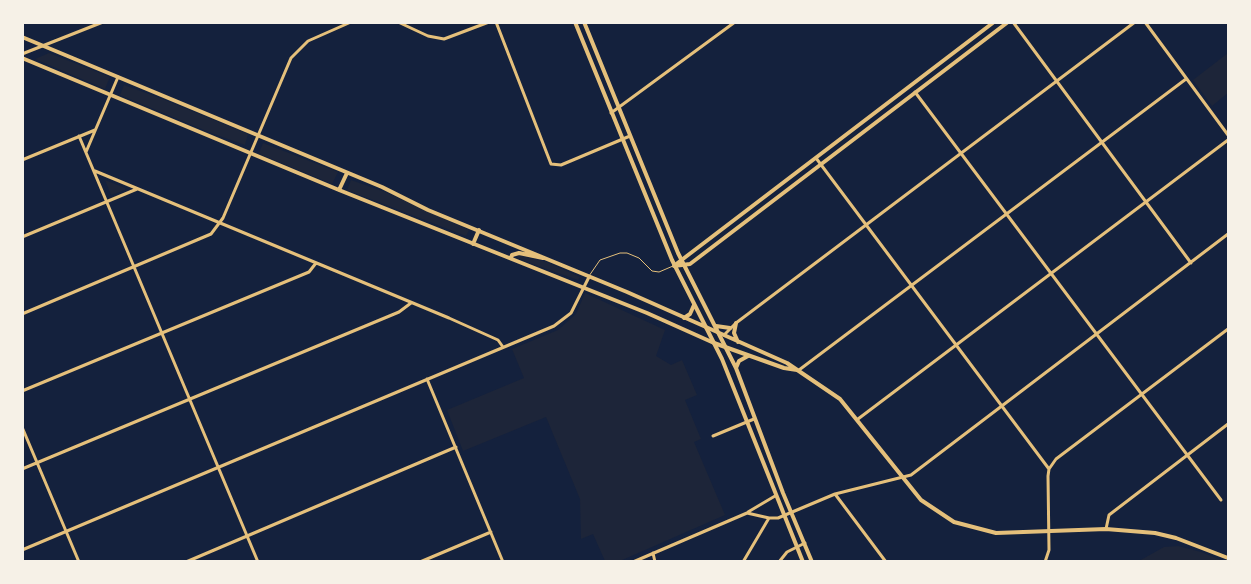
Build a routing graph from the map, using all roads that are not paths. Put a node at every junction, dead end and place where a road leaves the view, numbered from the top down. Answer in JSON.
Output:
{"nodes":[{"id":1,"x":102,"y":22,"type":"edge"},
{"id":2,"x":350,"y":22,"type":"edge"},
{"id":3,"x":398,"y":22,"type":"edge"},
{"id":4,"x":489,"y":22,"type":"edge"},
{"id":5,"x":496,"y":22,"type":"edge"},
{"id":6,"x":574,"y":22,"type":"edge"},
{"id":7,"x":584,"y":22,"type":"edge"},
{"id":8,"x":735,"y":22,"type":"edge"},
{"id":9,"x":994,"y":22,"type":"edge"},
{"id":10,"x":1008,"y":22,"type":"edge"},
{"id":11,"x":1013,"y":22,"type":"edge"},
{"id":12,"x":1135,"y":22,"type":"edge"},
{"id":13,"x":1145,"y":22,"type":"edge"},
{"id":14,"x":22,"y":37,"type":"edge"},
{"id":15,"x":46,"y":46,"type":"junction"},
{"id":16,"x":962,"y":47,"type":"junction"},
{"id":17,"x":967,"y":53,"type":"junction"},
{"id":18,"x":22,"y":56,"type":"edge"},
{"id":19,"x":118,"y":77,"type":"junction"},
{"id":20,"x":1186,"y":79,"type":"junction"},
{"id":21,"x":1056,"y":82,"type":"junction"},
{"id":22,"x":915,"y":92,"type":"junction"},
{"id":23,"x":110,"y":94,"type":"junction"},
{"id":24,"x":892,"y":100,"type":"junction"},
{"id":25,"x":897,"y":106,"type":"junction"},
{"id":26,"x":619,"y":108,"type":"junction"},
{"id":27,"x":880,"y":109,"type":"junction"},
{"id":28,"x":611,"y":113,"type":"junction"},
{"id":29,"x":884,"y":116,"type":"junction"},
{"id":30,"x":96,"y":130,"type":"junction"},
{"id":31,"x":258,"y":135,"type":"junction"},
{"id":32,"x":1228,"y":135,"type":"edge"},
{"id":33,"x":79,"y":136,"type":"junction"},
{"id":34,"x":630,"y":136,"type":"junction"},
{"id":35,"x":622,"y":140,"type":"junction"},
{"id":36,"x":1228,"y":140,"type":"edge"},
{"id":37,"x":1100,"y":143,"type":"junction"},
{"id":38,"x":86,"y":152,"type":"junction"},
{"id":39,"x":250,"y":153,"type":"junction"},
{"id":40,"x":961,"y":154,"type":"junction"},
{"id":41,"x":816,"y":158,"type":"junction"},
{"id":42,"x":22,"y":160,"type":"edge"},
{"id":43,"x":821,"y":165,"type":"junction"},
{"id":44,"x":95,"y":171,"type":"junction"},
{"id":45,"x":347,"y":172,"type":"junction"},
{"id":46,"x":138,"y":189,"type":"junction"},
{"id":47,"x":339,"y":190,"type":"junction"},
{"id":48,"x":108,"y":202,"type":"junction"},
{"id":49,"x":1146,"y":203,"type":"junction"},
{"id":50,"x":1005,"y":214,"type":"junction"},
{"id":51,"x":219,"y":224,"type":"junction"},
{"id":52,"x":866,"y":226,"type":"junction"},
{"id":53,"x":479,"y":230,"type":"junction"},
{"id":54,"x":1228,"y":234,"type":"edge"},
{"id":55,"x":22,"y":237,"type":"edge"},
{"id":56,"x":473,"y":244,"type":"junction"},
{"id":57,"x":511,"y":258,"type":"junction"},
{"id":58,"x":545,"y":258,"type":"junction"},
{"id":59,"x":681,"y":260,"type":"junction"},
{"id":60,"x":316,"y":263,"type":"junction"},
{"id":61,"x":1191,"y":263,"type":"junction"},
{"id":62,"x":674,"y":266,"type":"junction"},
{"id":63,"x":684,"y":266,"type":"junction"},
{"id":64,"x":135,"y":267,"type":"junction"},
{"id":65,"x":1051,"y":274,"type":"junction"},
{"id":66,"x":589,"y":277,"type":"junction"},
{"id":67,"x":911,"y":285,"type":"junction"},
{"id":68,"x":583,"y":288,"type":"junction"},
{"id":69,"x":411,"y":302,"type":"junction"},
{"id":70,"x":694,"y":305,"type":"junction"},
{"id":71,"x":22,"y":314,"type":"edge"},
{"id":72,"x":684,"y":318,"type":"junction"},
{"id":73,"x":736,"y":323,"type":"junction"},
{"id":74,"x":716,"y":326,"type":"junction"},
{"id":75,"x":730,"y":328,"type":"junction"},
{"id":76,"x":708,"y":329,"type":"junction"},
{"id":77,"x":1228,"y":329,"type":"edge"},
{"id":78,"x":162,"y":333,"type":"junction"},
{"id":79,"x":1096,"y":334,"type":"junction"},
{"id":80,"x":722,"y":335,"type":"junction"},
{"id":81,"x":714,"y":342,"type":"junction"},
{"id":82,"x":738,"y":342,"type":"junction"},
{"id":83,"x":957,"y":346,"type":"junction"},
{"id":84,"x":503,"y":347,"type":"junction"},
{"id":85,"x":726,"y":347,"type":"junction"},
{"id":86,"x":748,"y":356,"type":"junction"},
{"id":87,"x":736,"y":368,"type":"junction"},
{"id":88,"x":799,"y":370,"type":"junction"},
{"id":89,"x":427,"y":380,"type":"junction"},
{"id":90,"x":22,"y":391,"type":"edge"},
{"id":91,"x":1141,"y":395,"type":"junction"},
{"id":92,"x":191,"y":399,"type":"junction"},
{"id":93,"x":1001,"y":406,"type":"junction"},
{"id":94,"x":754,"y":419,"type":"junction"},
{"id":95,"x":858,"y":419,"type":"junction"},
{"id":96,"x":746,"y":422,"type":"junction"},
{"id":97,"x":1228,"y":424,"type":"edge"},
{"id":98,"x":22,"y":426,"type":"edge"},
{"id":99,"x":713,"y":436,"type":"dead end"},
{"id":100,"x":456,"y":447,"type":"junction"},
{"id":101,"x":1187,"y":456,"type":"junction"},
{"id":102,"x":38,"y":463,"type":"junction"},
{"id":103,"x":219,"y":467,"type":"junction"},
{"id":104,"x":22,"y":469,"type":"edge"},
{"id":105,"x":1049,"y":469,"type":"junction"},
{"id":106,"x":903,"y":478,"type":"junction"},
{"id":107,"x":836,"y":494,"type":"junction"},
{"id":108,"x":775,"y":496,"type":"junction"},
{"id":109,"x":1221,"y":500,"type":"dead end"},
{"id":110,"x":747,"y":513,"type":"junction"},
{"id":111,"x":792,"y":513,"type":"junction"},
{"id":112,"x":784,"y":516,"type":"junction"},
{"id":113,"x":769,"y":518,"type":"junction"},
{"id":114,"x":1106,"y":529,"type":"junction"},
{"id":115,"x":66,"y":531,"type":"junction"},
{"id":116,"x":491,"y":532,"type":"junction"},
{"id":117,"x":1049,"y":532,"type":"junction"},
{"id":118,"x":248,"y":536,"type":"junction"},
{"id":119,"x":804,"y":543,"type":"junction"},
{"id":120,"x":796,"y":546,"type":"junction"},
{"id":121,"x":22,"y":550,"type":"edge"},
{"id":122,"x":653,"y":553,"type":"junction"},
{"id":123,"x":1228,"y":558,"type":"edge"},
{"id":124,"x":79,"y":562,"type":"edge"},
{"id":125,"x":186,"y":562,"type":"edge"},
{"id":126,"x":258,"y":562,"type":"edge"},
{"id":127,"x":420,"y":562,"type":"edge"},
{"id":128,"x":503,"y":562,"type":"edge"},
{"id":129,"x":633,"y":562,"type":"edge"},
{"id":130,"x":655,"y":562,"type":"edge"},
{"id":131,"x":743,"y":562,"type":"edge"},
{"id":132,"x":779,"y":562,"type":"edge"},
{"id":133,"x":803,"y":562,"type":"edge"},
{"id":134,"x":812,"y":562,"type":"edge"},
{"id":135,"x":886,"y":562,"type":"edge"},
{"id":136,"x":1045,"y":562,"type":"edge"}],
"edges":[{"from":1,"to":15,"type":"street"},
{"from":2,"to":31,"type":"street"},
{"from":3,"to":4,"type":"street"},
{"from":5,"to":35,"type":"street"},
{"from":6,"to":28,"type":"street"},
{"from":7,"to":26,"type":"street"},
{"from":8,"to":26,"type":"street"},
{"from":9,"to":16,"type":"street"},
{"from":10,"to":17,"type":"street"},
{"from":11,"to":21,"type":"street"},
{"from":12,"to":21,"type":"street"},
{"from":13,"to":20,"type":"street"},
{"from":14,"to":15,"type":"street"},
{"from":15,"to":18,"type":"street"},
{"from":15,"to":19,"type":"street"},
{"from":16,"to":17,"type":"street"},
{"from":16,"to":24,"type":"street"},
{"from":17,"to":22,"type":"street"},
{"from":18,"to":23,"type":"street"},
{"from":19,"to":23,"type":"street"},
{"from":19,"to":31,"type":"street"},
{"from":20,"to":32,"type":"street"},
{"from":20,"to":37,"type":"street"},
{"from":21,"to":37,"type":"street"},
{"from":21,"to":40,"type":"street"},
{"from":22,"to":25,"type":"street"},
{"from":22,"to":40,"type":"street"},
{"from":23,"to":30,"type":"street"},
{"from":23,"to":39,"type":"street"},
{"from":24,"to":25,"type":"street"},
{"from":24,"to":27,"type":"street"},
{"from":25,"to":29,"type":"street"},
{"from":26,"to":28,"type":"street"},
{"from":26,"to":34,"type":"street"},
{"from":27,"to":29,"type":"street"},
{"from":27,"to":41,"type":"street"},
{"from":28,"to":35,"type":"street"},
{"from":29,"to":43,"type":"street"},
{"from":30,"to":33,"type":"street"},
{"from":30,"to":38,"type":"street"},
{"from":31,"to":39,"type":"street"},
{"from":31,"to":45,"type":"street"},
{"from":33,"to":38,"type":"street"},
{"from":33,"to":42,"type":"street"},
{"from":34,"to":35,"type":"street"},
{"from":34,"to":59,"type":"street"},
{"from":35,"to":62,"type":"street"},
{"from":36,"to":49,"type":"street"},
{"from":37,"to":49,"type":"street"},
{"from":37,"to":50,"type":"street"},
{"from":38,"to":44,"type":"street"},
{"from":39,"to":47,"type":"street"},
{"from":39,"to":51,"type":"street"},
{"from":40,"to":50,"type":"street"},
{"from":40,"to":52,"type":"street"},
{"from":41,"to":43,"type":"street"},
{"from":41,"to":59,"type":"street"},
{"from":43,"to":52,"type":"street"},
{"from":43,"to":63,"type":"street"},
{"from":44,"to":46,"type":"street"},
{"from":44,"to":48,"type":"street"},
{"from":45,"to":47,"type":"street"},
{"from":45,"to":53,"type":"street"},
{"from":46,"to":48,"type":"street"},
{"from":46,"to":51,"type":"street"},
{"from":47,"to":56,"type":"street"},
{"from":48,"to":55,"type":"street"},
{"from":48,"to":64,"type":"street"},
{"from":49,"to":61,"type":"street"},
{"from":49,"to":65,"type":"street"},
{"from":50,"to":65,"type":"street"},
{"from":50,"to":67,"type":"street"},
{"from":51,"to":60,"type":"street"},
{"from":51,"to":64,"type":"street"},
{"from":52,"to":67,"type":"street"},
{"from":52,"to":73,"type":"street"},
{"from":53,"to":56,"type":"street"},
{"from":53,"to":58,"type":"street"},
{"from":54,"to":61,"type":"street"},
{"from":56,"to":57,"type":"street"},
{"from":57,"to":58,"type":"street"},
{"from":57,"to":68,"type":"street"},
{"from":58,"to":66,"type":"street"},
{"from":59,"to":62,"type":"street"},
{"from":59,"to":63,"type":"street"},
{"from":60,"to":69,"type":"street"},
{"from":60,"to":78,"type":"street"},
{"from":61,"to":79,"type":"street"},
{"from":62,"to":63,"type":"street"},
{"from":62,"to":66,"type":"lane"},
{"from":62,"to":70,"type":"street"},
{"from":63,"to":74,"type":"street"},
{"from":64,"to":71,"type":"street"},
{"from":64,"to":78,"type":"street"},
{"from":65,"to":79,"type":"street"},
{"from":65,"to":83,"type":"street"},
{"from":66,"to":68,"type":"street"},
{"from":66,"to":72,"type":"street"},
{"from":67,"to":83,"type":"street"},
{"from":67,"to":88,"type":"street"},
{"from":68,"to":81,"type":"street"},
{"from":68,"to":84,"type":"street"},
{"from":69,"to":84,"type":"street"},
{"from":69,"to":92,"type":"street"},
{"from":70,"to":72,"type":"street"},
{"from":70,"to":76,"type":"street"},
{"from":72,"to":76,"type":"street"},
{"from":73,"to":75,"type":"street"},
{"from":73,"to":82,"type":"street"},
{"from":74,"to":75,"type":"street"},
{"from":74,"to":80,"type":"street"},
{"from":75,"to":80,"type":"street"},
{"from":76,"to":80,"type":"street"},
{"from":76,"to":81,"type":"street"},
{"from":77,"to":91,"type":"street"},
{"from":78,"to":90,"type":"street"},
{"from":78,"to":92,"type":"street"},
{"from":79,"to":91,"type":"street"},
{"from":79,"to":93,"type":"street"},
{"from":80,"to":82,"type":"street"},
{"from":80,"to":85,"type":"street"},
{"from":81,"to":85,"type":"street"},
{"from":81,"to":96,"type":"street"},
{"from":82,"to":88,"type":"street"},
{"from":83,"to":93,"type":"street"},
{"from":83,"to":95,"type":"street"},
{"from":84,"to":89,"type":"street"},
{"from":85,"to":86,"type":"street"},
{"from":85,"to":87,"type":"street"},
{"from":86,"to":87,"type":"street"},
{"from":86,"to":88,"type":"street"},
{"from":87,"to":94,"type":"street"},
{"from":88,"to":95,"type":"street"},
{"from":89,"to":100,"type":"street"},
{"from":89,"to":103,"type":"street"},
{"from":91,"to":101,"type":"street"},
{"from":91,"to":105,"type":"street"},
{"from":92,"to":102,"type":"street"},
{"from":92,"to":103,"type":"street"},
{"from":93,"to":105,"type":"street"},
{"from":93,"to":106,"type":"street"},
{"from":94,"to":96,"type":"street"},
{"from":94,"to":111,"type":"street"},
{"from":95,"to":106,"type":"street"},
{"from":96,"to":99,"type":"street"},
{"from":96,"to":108,"type":"street"},
{"from":97,"to":101,"type":"street"},
{"from":98,"to":102,"type":"street"},
{"from":100,"to":116,"type":"street"},
{"from":100,"to":118,"type":"street"},
{"from":101,"to":109,"type":"street"},
{"from":101,"to":114,"type":"street"},
{"from":102,"to":104,"type":"street"},
{"from":102,"to":115,"type":"street"},
{"from":103,"to":115,"type":"street"},
{"from":103,"to":118,"type":"street"},
{"from":105,"to":117,"type":"street"},
{"from":106,"to":107,"type":"street"},
{"from":106,"to":117,"type":"street"},
{"from":107,"to":111,"type":"street"},
{"from":107,"to":135,"type":"street"},
{"from":108,"to":110,"type":"street"},
{"from":108,"to":112,"type":"street"},
{"from":110,"to":113,"type":"street"},
{"from":110,"to":122,"type":"street"},
{"from":111,"to":112,"type":"street"},
{"from":111,"to":119,"type":"street"},
{"from":112,"to":113,"type":"street"},
{"from":112,"to":120,"type":"street"},
{"from":113,"to":131,"type":"street"},
{"from":114,"to":117,"type":"street"},
{"from":114,"to":123,"type":"street"},
{"from":115,"to":121,"type":"street"},
{"from":115,"to":124,"type":"street"},
{"from":116,"to":127,"type":"street"},
{"from":116,"to":128,"type":"street"},
{"from":117,"to":136,"type":"street"},
{"from":118,"to":125,"type":"street"},
{"from":118,"to":126,"type":"street"},
{"from":119,"to":120,"type":"street"},
{"from":119,"to":134,"type":"street"},
{"from":120,"to":132,"type":"street"},
{"from":120,"to":133,"type":"street"},
{"from":122,"to":129,"type":"street"},
{"from":122,"to":130,"type":"street"}]}
